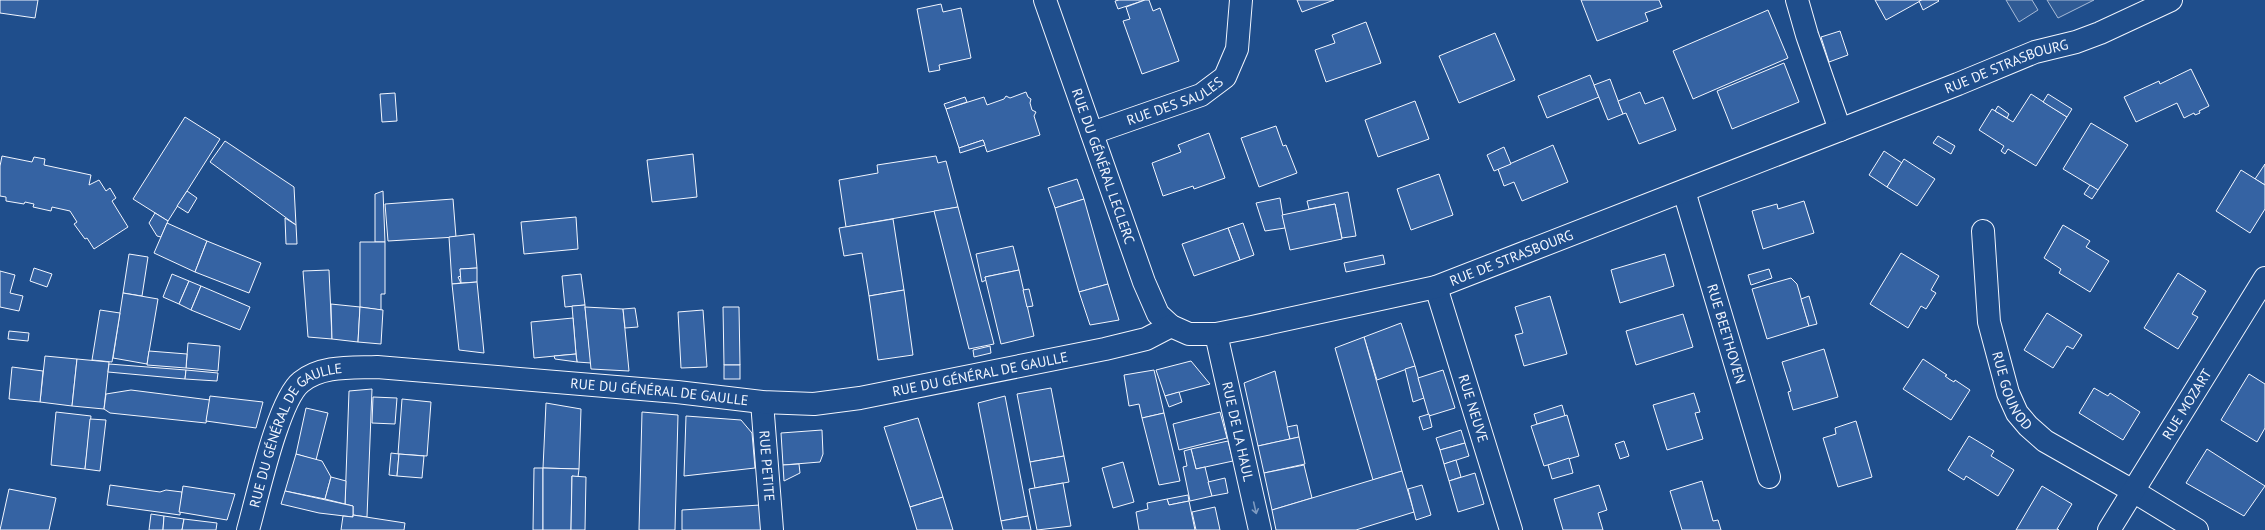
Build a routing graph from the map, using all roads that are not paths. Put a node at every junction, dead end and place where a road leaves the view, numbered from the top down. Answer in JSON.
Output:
{"nodes":[{"id":1,"x":1045,"y":0,"type":"edge"},
{"id":2,"x":1241,"y":0,"type":"edge"},
{"id":3,"x":1797,"y":0,"type":"edge"},
{"id":4,"x":2171,"y":0,"type":"edge"},
{"id":5,"x":1840,"y":130,"type":"junction"},
{"id":6,"x":1092,"y":133,"type":"junction"},
{"id":7,"x":1684,"y":191,"type":"junction"},
{"id":8,"x":1983,"y":231,"type":"dead end"},
{"id":9,"x":2265,"y":278,"type":"edge"},
{"id":10,"x":1436,"y":287,"type":"junction"},
{"id":11,"x":1171,"y":326,"type":"junction"},
{"id":12,"x":1216,"y":334,"type":"junction"},
{"id":13,"x":762,"y":402,"type":"junction"},
{"id":14,"x":1769,"y":477,"type":"dead end"},
{"id":15,"x":2133,"y":491,"type":"junction"},
{"id":16,"x":248,"y":530,"type":"edge"},
{"id":17,"x":772,"y":530,"type":"edge"},
{"id":18,"x":1260,"y":530,"type":"edge"},
{"id":19,"x":1511,"y":530,"type":"edge"},
{"id":20,"x":2109,"y":530,"type":"edge"},
{"id":21,"x":2197,"y":530,"type":"edge"}],
"edges":[{"from":1,"to":6,"type":"street","name":"RUE DU GÉNÉRAL LECLERC"},
{"from":2,"to":6,"type":"street","name":"RUE DES SAULES"},
{"from":3,"to":5,"type":"street"},
{"from":4,"to":5,"type":"street","name":"RUE DE STRASBOURG"},
{"from":5,"to":7,"type":"street","name":"RUE DE STRASBOURG"},
{"from":6,"to":11,"type":"street","name":"RUE DU GÉNÉRAL LECLERC"},
{"from":7,"to":10,"type":"street","name":"RUE DE STRASBOURG"},
{"from":7,"to":14,"type":"street","name":"RUE BEETHOVEN"},
{"from":8,"to":15,"type":"street","name":"RUE GOUNOD"},
{"from":9,"to":15,"type":"street","name":"RUE MOZART"},
{"from":10,"to":12,"type":"street","name":"RUE DE STRASBOURG"},
{"from":10,"to":19,"type":"street","name":"RUE NEUVE"},
{"from":11,"to":12,"type":"street","name":"RUE DE STRASBOURG"},
{"from":11,"to":13,"type":"street","name":"RUE DU GÉNÉRAL DE GAULLE"},
{"from":12,"to":18,"type":"street","name":"RUE DE LA HAUL","one_way":true},
{"from":13,"to":16,"type":"street","name":"RUE DU GÉNÉRAL DE GAULLE"},
{"from":13,"to":17,"type":"street","name":"RUE PETITE"},
{"from":15,"to":20,"type":"street","name":"RUE MOZART"},
{"from":15,"to":21,"type":"street","name":"RUE GOUNOD"}]}
